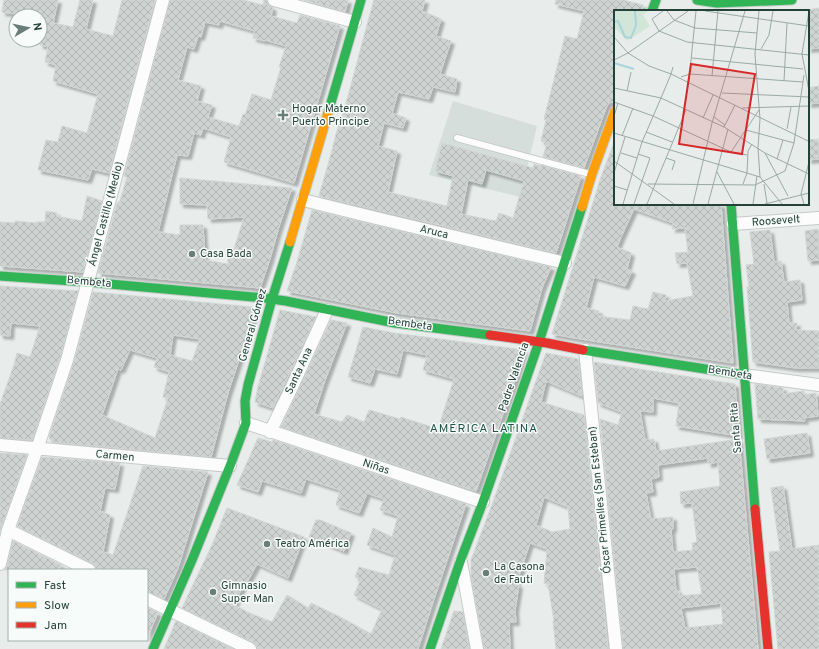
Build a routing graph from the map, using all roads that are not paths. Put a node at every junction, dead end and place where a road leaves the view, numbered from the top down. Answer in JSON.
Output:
{"nodes":[{"id":1,"x":163,"y":0,"type":"edge"},
{"id":2,"x":274,"y":0,"type":"edge"},
{"id":3,"x":361,"y":0,"type":"edge"},
{"id":4,"x":656,"y":0,"type":"edge"},
{"id":5,"x":697,"y":0,"type":"edge"},
{"id":6,"x":780,"y":0,"type":"edge"},
{"id":7,"x":792,"y":0,"type":"edge"},
{"id":8,"x":717,"y":5,"type":"edge"},
{"id":9,"x":652,"y":10,"type":"edge"},
{"id":10,"x":355,"y":22,"type":"junction"},
{"id":11,"x":614,"y":114,"type":"edge"},
{"id":12,"x":457,"y":138,"type":"dead end"},
{"id":13,"x":592,"y":174,"type":"junction"},
{"id":14,"x":303,"y":200,"type":"junction"},
{"id":15,"x":731,"y":205,"type":"edge"},
{"id":16,"x":819,"y":218,"type":"edge"},
{"id":17,"x":733,"y":224,"type":"junction"},
{"id":18,"x":565,"y":263,"type":"junction"},
{"id":19,"x":0,"y":276,"type":"edge"},
{"id":20,"x":88,"y":282,"type":"junction"},
{"id":21,"x":272,"y":299,"type":"junction"},
{"id":22,"x":327,"y":310,"type":"junction"},
{"id":23,"x":539,"y":342,"type":"junction"},
{"id":24,"x":585,"y":350,"type":"junction"},
{"id":25,"x":744,"y":375,"type":"junction"},
{"id":26,"x":819,"y":385,"type":"edge"},
{"id":27,"x":246,"y":423,"type":"junction"},
{"id":28,"x":270,"y":432,"type":"junction"},
{"id":29,"x":0,"y":445,"type":"edge"},
{"id":30,"x":37,"y":449,"type":"junction"},
{"id":31,"x":230,"y":466,"type":"junction"},
{"id":32,"x":483,"y":502,"type":"junction"},
{"id":33,"x":8,"y":530,"type":"junction"},
{"id":34,"x":461,"y":559,"type":"junction"},
{"id":35,"x":0,"y":564,"type":"edge"},
{"id":36,"x":87,"y":569,"type":"edge"},
{"id":37,"x":148,"y":599,"type":"edge"},
{"id":38,"x":171,"y":610,"type":"junction"},
{"id":39,"x":153,"y":649,"type":"edge"},
{"id":40,"x":250,"y":649,"type":"edge"},
{"id":41,"x":430,"y":649,"type":"edge"},
{"id":42,"x":477,"y":649,"type":"edge"},
{"id":43,"x":616,"y":649,"type":"edge"},
{"id":44,"x":768,"y":649,"type":"edge"}],
"edges":[{"from":1,"to":20,"type":"street","name":"Ángel Castillo (Medio)"},
{"from":2,"to":10,"type":"street"},
{"from":3,"to":10,"type":"street","name":"General Gómez"},
{"from":4,"to":9,"type":"street"},
{"from":5,"to":8,"type":"street"},
{"from":6,"to":7,"type":"street"},
{"from":6,"to":8,"type":"street"},
{"from":10,"to":14,"type":"street","name":"General Gómez"},
{"from":11,"to":13,"type":"street","name":"Padre Valencia"},
{"from":12,"to":13,"type":"lane"},
{"from":13,"to":18,"type":"street","name":"Padre Valencia"},
{"from":14,"to":18,"type":"street","name":"Aruca"},
{"from":14,"to":21,"type":"street","name":"General Gómez"},
{"from":15,"to":17,"type":"street","name":"Santa Rita"},
{"from":16,"to":17,"type":"street","name":"Roosevelt"},
{"from":17,"to":25,"type":"street","name":"Santa Rita"},
{"from":18,"to":23,"type":"street","name":"Padre Valencia"},
{"from":19,"to":20,"type":"street","name":"Bembeta"},
{"from":20,"to":21,"type":"street","name":"Bembeta"},
{"from":20,"to":30,"type":"street","name":"Ángel Castillo (Medio)"},
{"from":21,"to":22,"type":"street","name":"Bembeta"},
{"from":21,"to":27,"type":"street","name":"General Gómez"},
{"from":22,"to":23,"type":"street","name":"Bembeta"},
{"from":22,"to":28,"type":"street","name":"Santa Ana"},
{"from":23,"to":24,"type":"street","name":"Bembeta"},
{"from":23,"to":32,"type":"street","name":"Padre Valencia"},
{"from":24,"to":25,"type":"street","name":"Bembeta"},
{"from":24,"to":43,"type":"street","name":"Óscar Primelles (San Esteban)"},
{"from":25,"to":26,"type":"street","name":"Bembeta"},
{"from":25,"to":44,"type":"street","name":"Santa Rita"},
{"from":27,"to":28,"type":"street","name":"Niñas"},
{"from":27,"to":31,"type":"street","name":"General Gómez"},
{"from":28,"to":32,"type":"street","name":"Niñas"},
{"from":29,"to":30,"type":"street","name":"Carmen"},
{"from":30,"to":31,"type":"street","name":"Carmen"},
{"from":30,"to":33,"type":"street","name":"Ángel Castillo (Medio)"},
{"from":31,"to":38,"type":"street","name":"General Gómez"},
{"from":32,"to":34,"type":"street","name":"Padre Valencia"},
{"from":33,"to":35,"type":"street","name":"Ángel Castillo (Medio)"},
{"from":33,"to":36,"type":"street"},
{"from":34,"to":41,"type":"street","name":"Padre Valencia"},
{"from":34,"to":42,"type":"street"},
{"from":37,"to":38,"type":"street"},
{"from":38,"to":39,"type":"street","name":"General Gómez"},
{"from":38,"to":40,"type":"street"}]}
